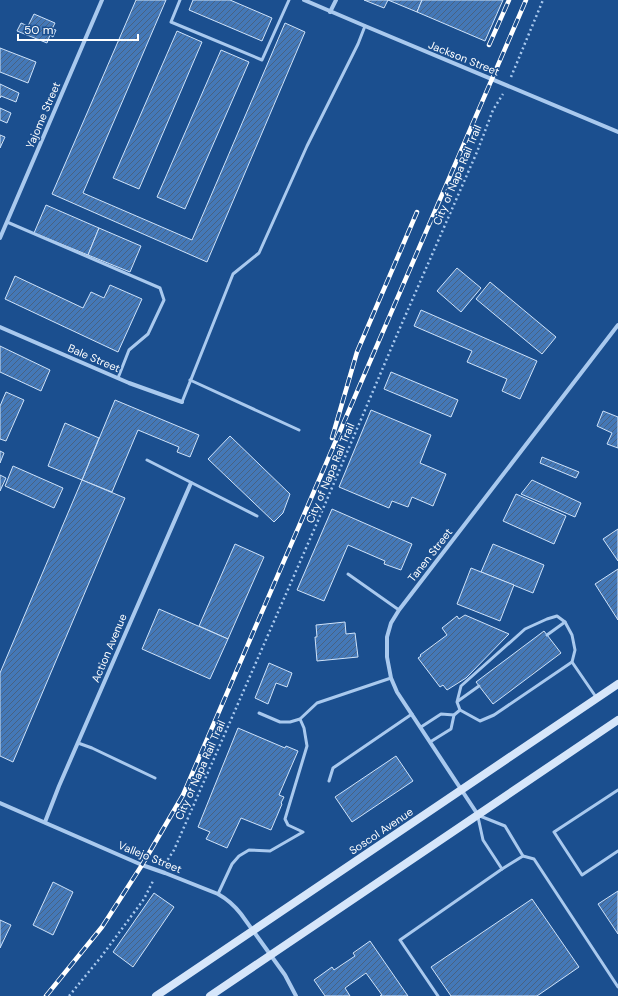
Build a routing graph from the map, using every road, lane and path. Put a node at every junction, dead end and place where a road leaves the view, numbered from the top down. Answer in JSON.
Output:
{"nodes":[{"id":1,"x":102,"y":0,"type":"edge"},
{"id":2,"x":180,"y":0,"type":"edge"},
{"id":3,"x":289,"y":0,"type":"edge"},
{"id":4,"x":304,"y":0,"type":"edge"},
{"id":5,"x":336,"y":0,"type":"edge"},
{"id":6,"x":543,"y":0,"type":"edge"},
{"id":7,"x":330,"y":12,"type":"junction"},
{"id":8,"x":365,"y":26,"type":"junction"},
{"id":9,"x":515,"y":69,"type":"dead end"},
{"id":10,"x":502,"y":95,"type":"dead end"},
{"id":11,"x":618,"y":132,"type":"edge"},
{"id":12,"x":7,"y":222,"type":"junction"},
{"id":13,"x":0,"y":238,"type":"edge"},
{"id":14,"x":618,"y":325,"type":"edge"},
{"id":15,"x":0,"y":327,"type":"edge"},
{"id":16,"x":118,"y":378,"type":"junction"},
{"id":17,"x":190,"y":380,"type":"junction"},
{"id":18,"x":182,"y":402,"type":"joint"},
{"id":19,"x":299,"y":430,"type":"dead end"},
{"id":20,"x":147,"y":460,"type":"dead end"},
{"id":21,"x":191,"y":483,"type":"junction"},
{"id":22,"x":257,"y":516,"type":"dead end"},
{"id":23,"x":348,"y":574,"type":"dead end"},
{"id":24,"x":399,"y":610,"type":"junction"},
{"id":25,"x":565,"y":622,"type":"junction"},
{"id":26,"x":547,"y":635,"type":"dead end"},
{"id":27,"x":572,"y":662,"type":"junction"},
{"id":28,"x":391,"y":678,"type":"junction"},
{"id":29,"x":618,"y":684,"type":"edge"},
{"id":30,"x":479,"y":686,"type":"dead end"},
{"id":31,"x":597,"y":698,"type":"junction"},
{"id":32,"x":457,"y":702,"type":"junction"},
{"id":33,"x":460,"y":710,"type":"junction"},
{"id":34,"x":260,"y":713,"type":"dead end"},
{"id":35,"x":412,"y":714,"type":"junction"},
{"id":36,"x":454,"y":715,"type":"junction"},
{"id":37,"x":300,"y":719,"type":"junction"},
{"id":38,"x":618,"y":720,"type":"edge"},
{"id":39,"x":421,"y":727,"type":"junction"},
{"id":40,"x":430,"y":742,"type":"junction"},
{"id":41,"x":78,"y":743,"type":"junction"},
{"id":42,"x":154,"y":778,"type":"dead end"},
{"id":43,"x":329,"y":781,"type":"dead end"},
{"id":44,"x":461,"y":790,"type":"junction"},
{"id":45,"x":618,"y":790,"type":"edge"},
{"id":46,"x":0,"y":803,"type":"edge"},
{"id":47,"x":478,"y":815,"type":"junction"},
{"id":48,"x":45,"y":822,"type":"junction"},
{"id":49,"x":618,"y":851,"type":"edge"},
{"id":50,"x":523,"y":856,"type":"junction"},
{"id":51,"x":170,"y":857,"type":"dead end"},
{"id":52,"x":502,"y":869,"type":"junction"},
{"id":53,"x":153,"y":882,"type":"dead end"},
{"id":54,"x":218,"y":894,"type":"junction"},
{"id":55,"x":253,"y":931,"type":"junction"},
{"id":56,"x":270,"y":956,"type":"junction"},
{"id":57,"x":618,"y":987,"type":"edge"},
{"id":58,"x":69,"y":996,"type":"edge"},
{"id":59,"x":156,"y":996,"type":"edge"},
{"id":60,"x":210,"y":996,"type":"edge"},
{"id":61,"x":296,"y":996,"type":"edge"},
{"id":62,"x":438,"y":996,"type":"edge"}],
"edges":[{"from":1,"to":12,"type":"street","name":"Yajome Street"},
{"from":2,"to":3,"type":"lane"},
{"from":4,"to":7,"type":"street","name":"Jackson Street"},
{"from":5,"to":7,"type":"street"},
{"from":6,"to":9,"type":"path"},
{"from":7,"to":8,"type":"street","name":"Jackson Street"},
{"from":8,"to":11,"type":"street","name":"Jackson Street"},
{"from":8,"to":17,"type":"lane"},
{"from":10,"to":51,"type":"path","name":"City of Napa Rail Trail"},
{"from":12,"to":13,"type":"street","name":"Yajome Street"},
{"from":12,"to":16,"type":"lane"},
{"from":14,"to":24,"type":"street","name":"Tanen Street"},
{"from":15,"to":16,"type":"street","name":"Bale Street"},
{"from":16,"to":18,"type":"street","name":"Bale Street"},
{"from":17,"to":18,"type":"lane"},
{"from":17,"to":19,"type":"lane"},
{"from":20,"to":21,"type":"lane"},
{"from":21,"to":22,"type":"lane"},
{"from":21,"to":41,"type":"street","name":"Action Avenue"},
{"from":23,"to":24,"type":"lane"},
{"from":24,"to":28,"type":"street","name":"Tanen Street"},
{"from":25,"to":26,"type":"lane"},
{"from":25,"to":27,"type":"lane"},
{"from":25,"to":32,"type":"lane"},
{"from":27,"to":31,"type":"lane"},
{"from":27,"to":33,"type":"lane"},
{"from":28,"to":35,"type":"street","name":"Tanen Street"},
{"from":28,"to":37,"type":"lane"},
{"from":29,"to":31,"type":"main road","name":"Soscol Avenue"},
{"from":30,"to":32,"type":"lane"},
{"from":31,"to":44,"type":"main road","name":"Soscol Avenue"},
{"from":32,"to":33,"type":"lane"},
{"from":33,"to":36,"type":"lane"},
{"from":34,"to":37,"type":"lane"},
{"from":35,"to":39,"type":"street","name":"Tanen Street"},
{"from":35,"to":43,"type":"lane"},
{"from":36,"to":39,"type":"lane"},
{"from":36,"to":40,"type":"lane"},
{"from":37,"to":54,"type":"lane"},
{"from":38,"to":47,"type":"main road"},
{"from":39,"to":40,"type":"street","name":"Tanen Street"},
{"from":40,"to":44,"type":"street","name":"Tanen Street"},
{"from":41,"to":42,"type":"lane"},
{"from":41,"to":48,"type":"street","name":"Action Avenue"},
{"from":44,"to":47,"type":"street","name":"Tanen Street"},
{"from":44,"to":55,"type":"main road","name":"Soscol Avenue"},
{"from":45,"to":49,"type":"lane"},
{"from":46,"to":48,"type":"street","name":"Vallejo Street"},
{"from":47,"to":50,"type":"lane"},
{"from":47,"to":52,"type":"lane"},
{"from":47,"to":56,"type":"main road"},
{"from":48,"to":54,"type":"street","name":"Vallejo Street"},
{"from":50,"to":52,"type":"lane"},
{"from":50,"to":57,"type":"lane"},
{"from":52,"to":62,"type":"lane"},
{"from":53,"to":58,"type":"path"},
{"from":54,"to":55,"type":"street","name":"Vallejo Street"},
{"from":55,"to":56,"type":"street","name":"Vallejo Street"},
{"from":55,"to":59,"type":"main road","name":"Soscol Avenue"},
{"from":56,"to":60,"type":"main road"},
{"from":56,"to":61,"type":"street","name":"Vallejo Street"}]}
